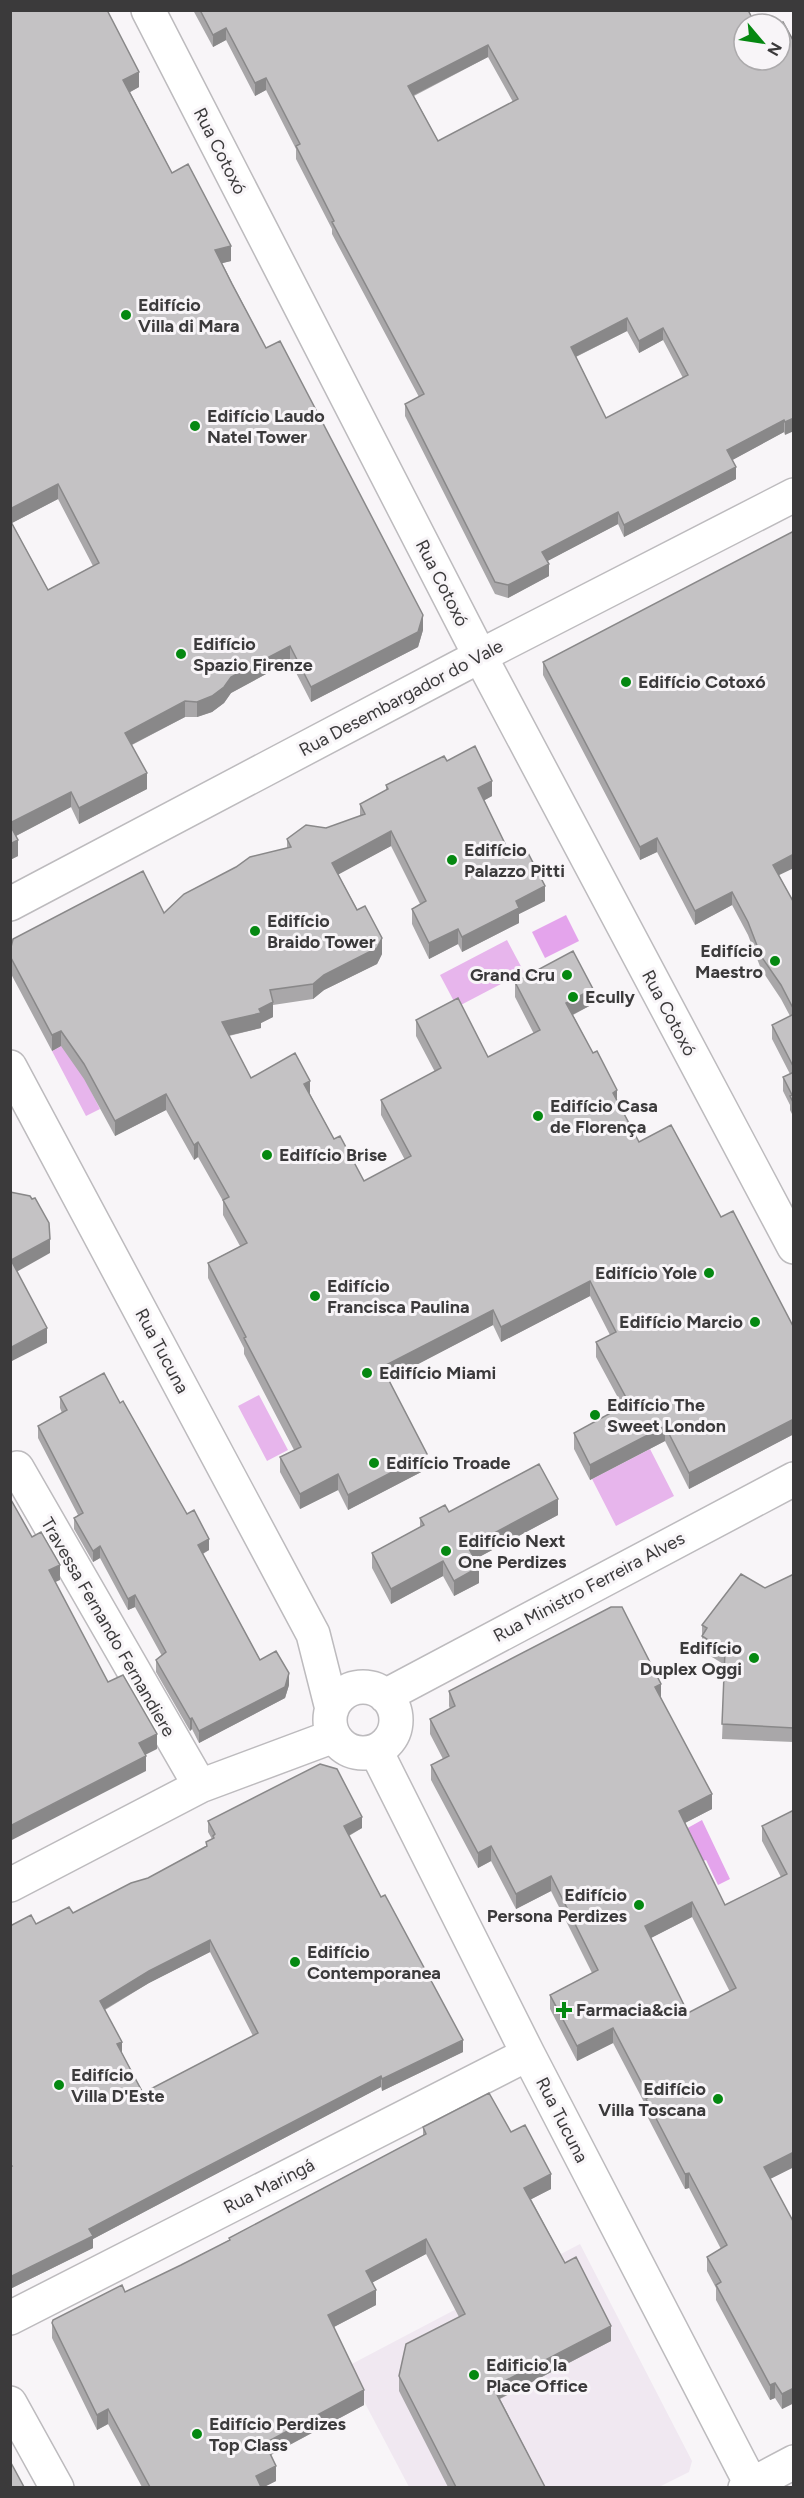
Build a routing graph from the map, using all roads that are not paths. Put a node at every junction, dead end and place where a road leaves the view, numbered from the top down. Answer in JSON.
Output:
{"nodes":[{"id":1,"x":148,"y":10,"type":"edge"},
{"id":2,"x":794,"y":495,"type":"edge"},
{"id":3,"x":480,"y":656,"type":"junction"},
{"id":4,"x":10,"y":904,"type":"edge"},
{"id":5,"x":10,"y":1067,"type":"edge"},
{"id":6,"x":794,"y":1247,"type":"edge"},
{"id":7,"x":17,"y":1468,"type":"dead end"},
{"id":8,"x":794,"y":1479,"type":"edge"},
{"id":9,"x":313,"y":1634,"type":"junction"},
{"id":10,"x":375,"y":1691,"type":"junction"},
{"id":11,"x":333,"y":1722,"type":"junction"},
{"id":12,"x":376,"y":1751,"type":"junction"},
{"id":13,"x":200,"y":1786,"type":"junction"},
{"id":14,"x":10,"y":1886,"type":"edge"},
{"id":15,"x":528,"y":2054,"type":"junction"},
{"id":16,"x":10,"y":2318,"type":"edge"},
{"id":17,"x":10,"y":2403,"type":"edge"},
{"id":18,"x":794,"y":2462,"type":"edge"},
{"id":19,"x":750,"y":2486,"type":"edge"},
{"id":20,"x":57,"y":2487,"type":"edge"}],
"edges":[{"from":1,"to":3,"type":"street","name":"Rua Cotoxó"},
{"from":2,"to":3,"type":"street","name":"Rua Desembargador do Vale"},
{"from":3,"to":4,"type":"street","name":"Rua Desembargador do Vale"},
{"from":3,"to":6,"type":"street","name":"Rua Cotoxó"},
{"from":5,"to":9,"type":"street","name":"Rua Tucuna"},
{"from":7,"to":13,"type":"street","name":"Travessa Fernando Fernandiere"},
{"from":8,"to":10,"type":"street","name":"Rua Ministro Ferreira Alves"},
{"from":9,"to":10,"type":"street","name":"Rua Tucuna"},
{"from":9,"to":11,"type":"street","name":"Rua Tucuna"},
{"from":10,"to":11,"type":"street"},
{"from":10,"to":12,"type":"street"},
{"from":11,"to":12,"type":"street"},
{"from":11,"to":13,"type":"street"},
{"from":12,"to":15,"type":"street","name":"Rua Tucuna"},
{"from":13,"to":14,"type":"street"},
{"from":15,"to":16,"type":"street","name":"Rua Maringá"},
{"from":15,"to":19,"type":"street","name":"Rua Tucuna"},
{"from":17,"to":20,"type":"street"},
{"from":18,"to":19,"type":"street"}]}
